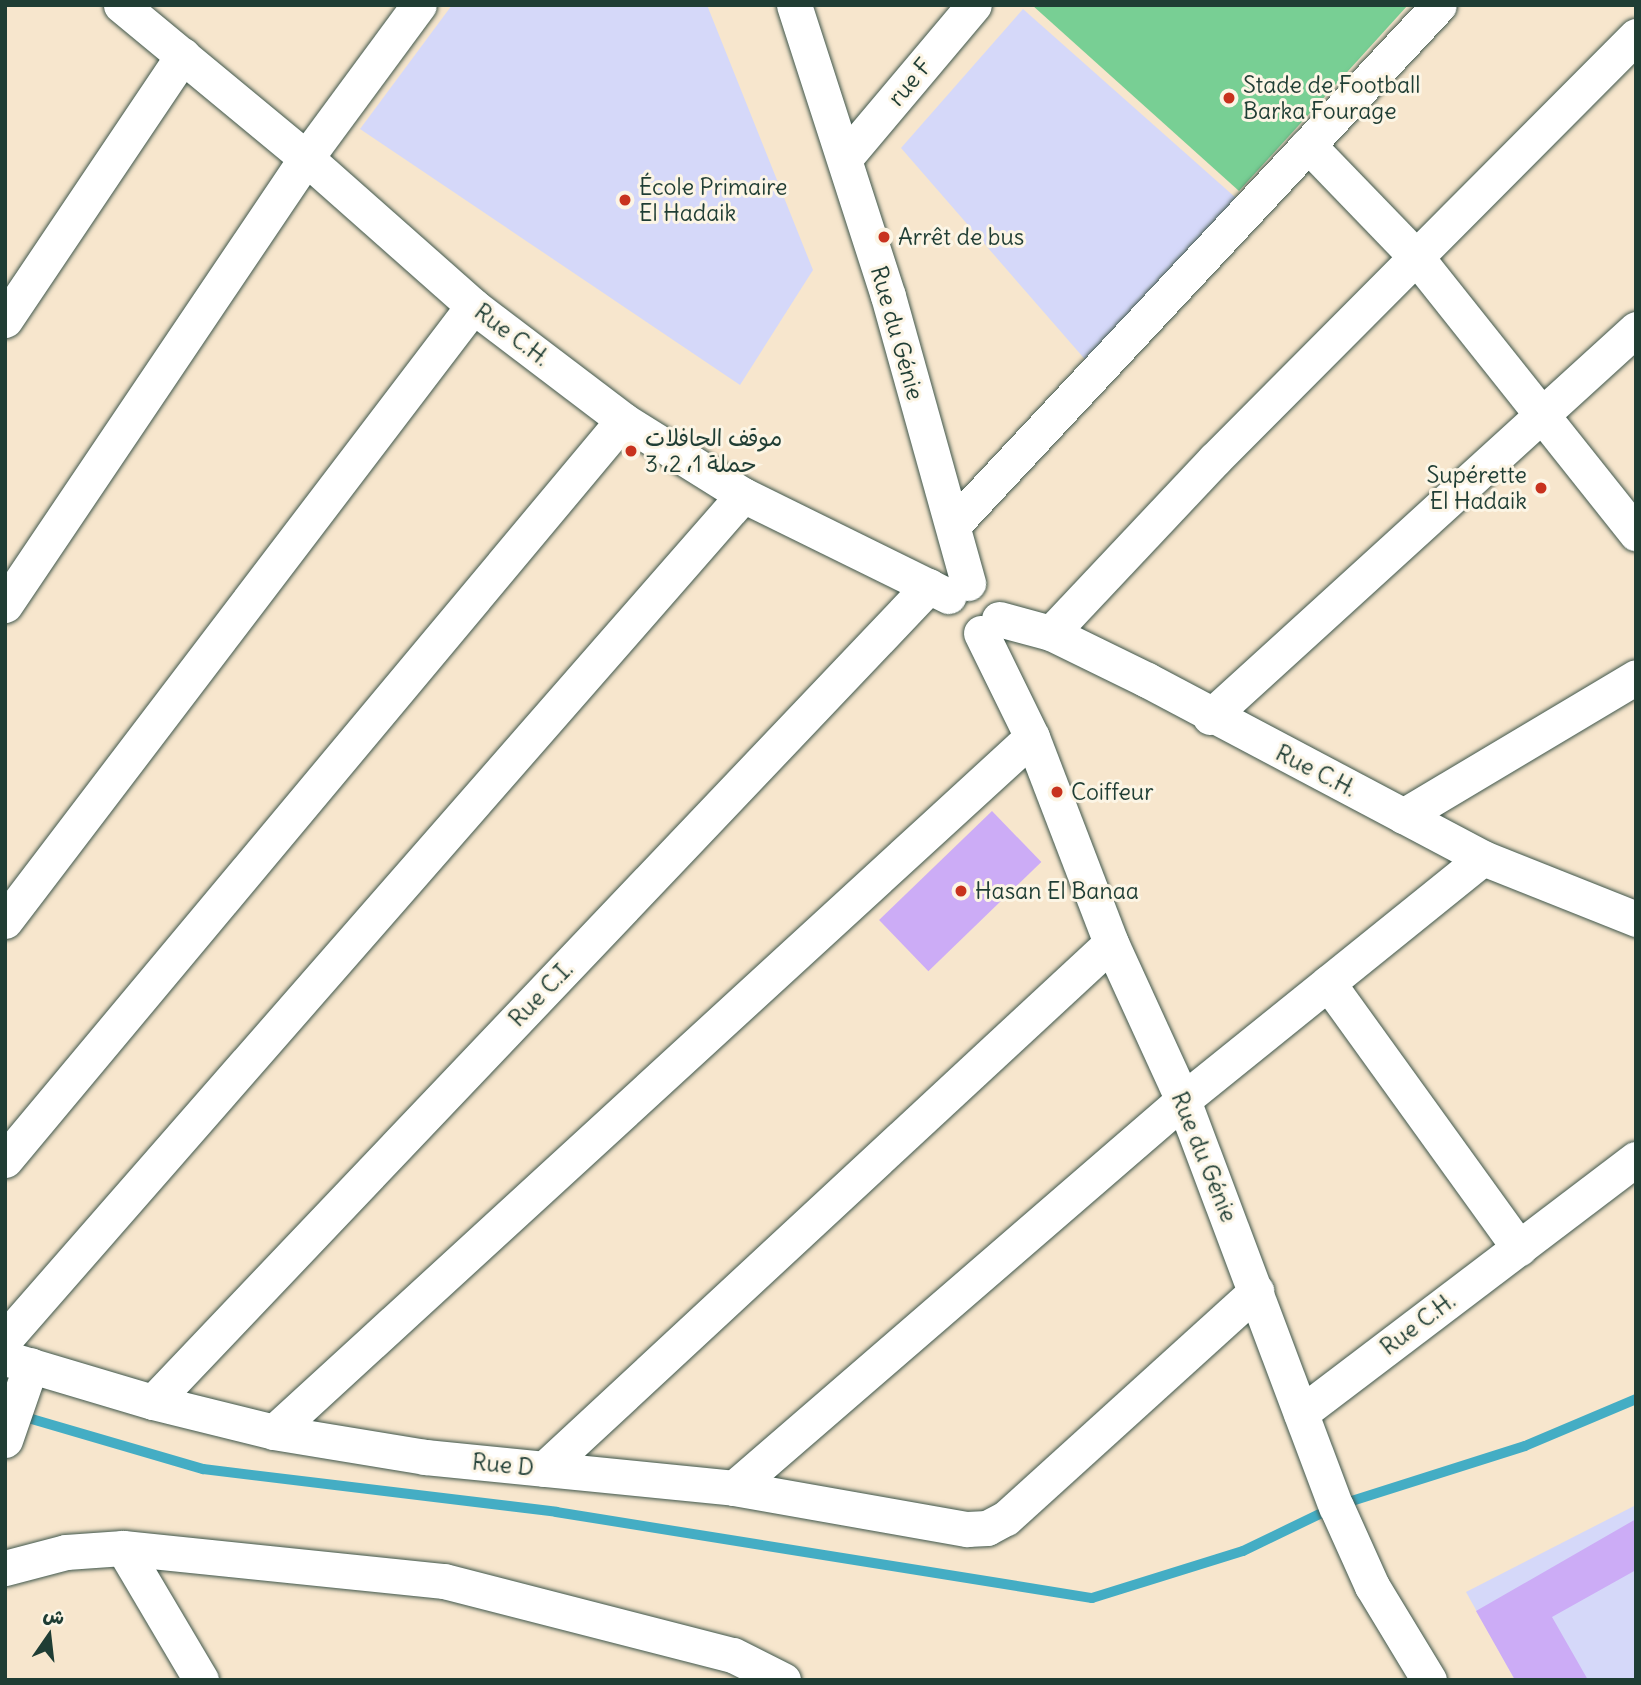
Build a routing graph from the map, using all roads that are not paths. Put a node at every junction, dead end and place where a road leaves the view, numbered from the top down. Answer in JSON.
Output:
{"nodes":[{"id":1,"x":121,"y":5,"type":"edge"},
{"id":2,"x":419,"y":5,"type":"edge"},
{"id":3,"x":794,"y":5,"type":"edge"},
{"id":4,"x":974,"y":5,"type":"edge"},
{"id":5,"x":1439,"y":5,"type":"edge"},
{"id":6,"x":1636,"y":36,"type":"edge"},
{"id":7,"x":183,"y":55,"type":"junction"},
{"id":8,"x":1308,"y":145,"type":"junction"},
{"id":9,"x":306,"y":158,"type":"junction"},
{"id":10,"x":845,"y":158,"type":"junction"},
{"id":11,"x":1417,"y":258,"type":"junction"},
{"id":12,"x":473,"y":306,"type":"junction"},
{"id":13,"x":5,"y":320,"type":"edge"},
{"id":14,"x":1636,"y":329,"type":"edge"},
{"id":15,"x":1540,"y":413,"type":"junction"},
{"id":16,"x":623,"y":420,"type":"junction"},
{"id":17,"x":744,"y":495,"type":"junction"},
{"id":18,"x":954,"y":524,"type":"junction"},
{"id":19,"x":1636,"y":533,"type":"edge"},
{"id":20,"x":949,"y":589,"type":"junction"},
{"id":21,"x":5,"y":605,"type":"edge"},
{"id":22,"x":990,"y":626,"type":"junction"},
{"id":23,"x":1051,"y":633,"type":"junction"},
{"id":24,"x":1636,"y":677,"type":"edge"},
{"id":25,"x":1210,"y":717,"type":"junction"},
{"id":26,"x":1032,"y":737,"type":"junction"},
{"id":27,"x":1403,"y":816,"type":"junction"},
{"id":28,"x":1483,"y":858,"type":"junction"},
{"id":29,"x":1636,"y":919,"type":"edge"},
{"id":30,"x":5,"y":921,"type":"edge"},
{"id":31,"x":1111,"y":943,"type":"junction"},
{"id":32,"x":1328,"y":983,"type":"junction"},
{"id":33,"x":1183,"y":1100,"type":"junction"},
{"id":34,"x":1636,"y":1159,"type":"edge"},
{"id":35,"x":5,"y":1160,"type":"edge"},
{"id":36,"x":1519,"y":1248,"type":"junction"},
{"id":37,"x":1256,"y":1291,"type":"junction"},
{"id":38,"x":5,"y":1339,"type":"edge"},
{"id":39,"x":18,"y":1362,"type":"edge"},
{"id":40,"x":153,"y":1402,"type":"junction"},
{"id":41,"x":1301,"y":1413,"type":"junction"},
{"id":42,"x":274,"y":1432,"type":"junction"},
{"id":43,"x":5,"y":1440,"type":"edge"},
{"id":44,"x":544,"y":1469,"type":"junction"},
{"id":45,"x":734,"y":1488,"type":"junction"},
{"id":46,"x":123,"y":1548,"type":"junction"},
{"id":47,"x":5,"y":1568,"type":"edge"},
{"id":48,"x":201,"y":1680,"type":"edge"},
{"id":49,"x":783,"y":1680,"type":"edge"},
{"id":50,"x":1429,"y":1680,"type":"edge"}],
"edges":[{"from":1,"to":7,"type":"street","name":"Rue C.H."},
{"from":2,"to":9,"type":"street"},
{"from":3,"to":10,"type":"street","name":"Rue du Génie"},
{"from":4,"to":10,"type":"street","name":"rue F"},
{"from":5,"to":8,"type":"street"},
{"from":6,"to":11,"type":"street"},
{"from":7,"to":9,"type":"street","name":"Rue C.H."},
{"from":7,"to":13,"type":"street"},
{"from":8,"to":11,"type":"street"},
{"from":8,"to":18,"type":"street"},
{"from":9,"to":12,"type":"street","name":"Rue C.H."},
{"from":9,"to":21,"type":"street"},
{"from":10,"to":18,"type":"street","name":"Rue du Génie"},
{"from":11,"to":15,"type":"street"},
{"from":11,"to":23,"type":"street"},
{"from":12,"to":16,"type":"street","name":"Rue C.H."},
{"from":12,"to":30,"type":"street"},
{"from":14,"to":15,"type":"street"},
{"from":15,"to":19,"type":"street"},
{"from":15,"to":25,"type":"street"},
{"from":16,"to":17,"type":"street","name":"Rue C.H."},
{"from":16,"to":35,"type":"street"},
{"from":17,"to":20,"type":"street","name":"Rue C.H."},
{"from":17,"to":38,"type":"street"},
{"from":18,"to":20,"type":"street","name":"Rue du Génie"},
{"from":20,"to":22,"type":"street","name":"Rue C.H."},
{"from":20,"to":40,"type":"street","name":"Rue C.I."},
{"from":22,"to":23,"type":"street","name":"Rue C.H."},
{"from":22,"to":26,"type":"street","name":"Rue du Génie"},
{"from":23,"to":25,"type":"street","name":"Rue C.H."},
{"from":24,"to":27,"type":"street"},
{"from":25,"to":27,"type":"street","name":"Rue C.H."},
{"from":26,"to":31,"type":"street","name":"Rue du Génie"},
{"from":26,"to":42,"type":"street"},
{"from":27,"to":28,"type":"street","name":"Rue C.H."},
{"from":28,"to":29,"type":"street","name":"Rue C.H."},
{"from":28,"to":32,"type":"street"},
{"from":31,"to":33,"type":"street","name":"Rue du Génie"},
{"from":31,"to":44,"type":"street"},
{"from":32,"to":33,"type":"street"},
{"from":32,"to":36,"type":"street"},
{"from":33,"to":37,"type":"street","name":"Rue du Génie"},
{"from":33,"to":45,"type":"street"},
{"from":34,"to":36,"type":"street","name":"Rue C.H."},
{"from":36,"to":41,"type":"street","name":"Rue C.H."},
{"from":37,"to":41,"type":"street","name":"Rue du Génie"},
{"from":37,"to":45,"type":"street","name":"Rue D"},
{"from":39,"to":40,"type":"street","name":"Rue D"},
{"from":39,"to":43,"type":"street"},
{"from":40,"to":42,"type":"street","name":"Rue D"},
{"from":41,"to":50,"type":"street","name":"Rue du Génie"},
{"from":42,"to":44,"type":"street","name":"Rue D"},
{"from":44,"to":45,"type":"street","name":"Rue D"},
{"from":46,"to":47,"type":"street"},
{"from":46,"to":48,"type":"street"},
{"from":46,"to":49,"type":"street"}]}
